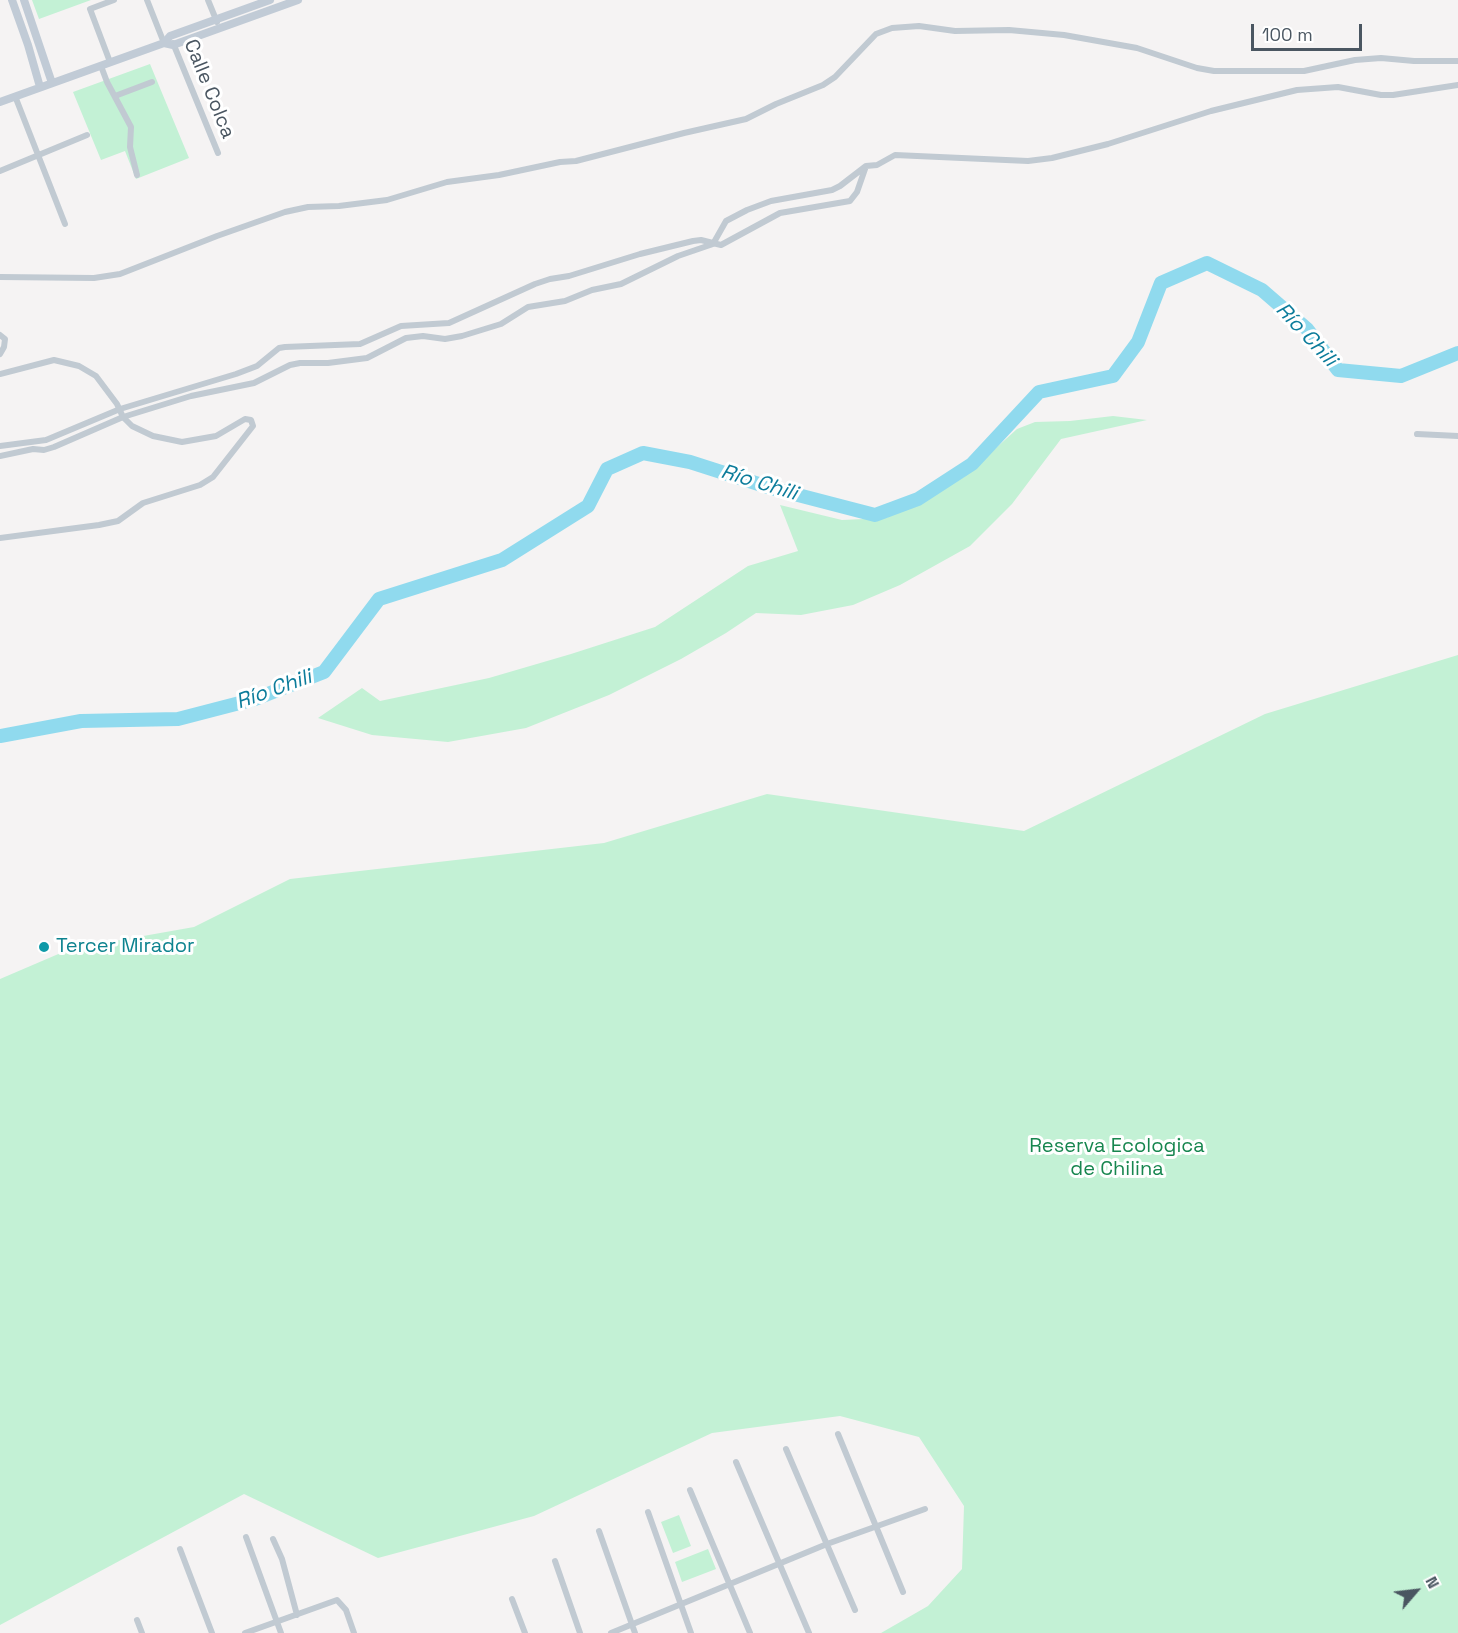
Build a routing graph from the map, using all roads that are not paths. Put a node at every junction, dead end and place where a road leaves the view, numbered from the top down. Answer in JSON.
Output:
{"nodes":[{"id":1,"x":12,"y":0,"type":"edge"},
{"id":2,"x":24,"y":0,"type":"edge"},
{"id":3,"x":114,"y":0,"type":"edge"},
{"id":4,"x":147,"y":0,"type":"edge"},
{"id":5,"x":208,"y":0,"type":"edge"},
{"id":6,"x":270,"y":0,"type":"edge"},
{"id":7,"x":298,"y":0,"type":"edge"},
{"id":8,"x":217,"y":20,"type":"junction"},
{"id":9,"x":220,"y":29,"type":"junction"},
{"id":10,"x":169,"y":41,"type":"junction"},
{"id":11,"x":1458,"y":61,"type":"edge"},
{"id":12,"x":106,"y":64,"type":"junction"},
{"id":13,"x":152,"y":82,"type":"dead end"},
{"id":14,"x":52,"y":83,"type":"junction"},
{"id":15,"x":1458,"y":84,"type":"edge"},
{"id":16,"x":40,"y":87,"type":"junction"},
{"id":17,"x":15,"y":96,"type":"junction"},
{"id":18,"x":115,"y":96,"type":"junction"},
{"id":19,"x":0,"y":102,"type":"edge"},
{"id":20,"x":87,"y":135,"type":"dead end"},
{"id":21,"x":218,"y":153,"type":"dead end"},
{"id":22,"x":37,"y":155,"type":"junction"},
{"id":23,"x":866,"y":166,"type":"junction"},
{"id":24,"x":0,"y":171,"type":"edge"},
{"id":25,"x":137,"y":175,"type":"dead end"},
{"id":26,"x":66,"y":224,"type":"dead end"},
{"id":27,"x":712,"y":244,"type":"junction"},
{"id":28,"x":0,"y":277,"type":"edge"},
{"id":29,"x":0,"y":335,"type":"edge"},
{"id":30,"x":0,"y":354,"type":"edge"},
{"id":31,"x":0,"y":374,"type":"edge"},
{"id":32,"x":120,"y":409,"type":"junction"},
{"id":33,"x":123,"y":417,"type":"junction"},
{"id":34,"x":1417,"y":434,"type":"dead end"},
{"id":35,"x":1458,"y":436,"type":"edge"},
{"id":36,"x":0,"y":447,"type":"edge"},
{"id":37,"x":0,"y":456,"type":"edge"},
{"id":38,"x":0,"y":538,"type":"edge"},
{"id":39,"x":838,"y":1434,"type":"dead end"},
{"id":40,"x":786,"y":1449,"type":"dead end"},
{"id":41,"x":736,"y":1462,"type":"dead end"},
{"id":42,"x":690,"y":1490,"type":"dead end"},
{"id":43,"x":926,"y":1509,"type":"dead end"},
{"id":44,"x":648,"y":1512,"type":"dead end"},
{"id":45,"x":876,"y":1527,"type":"junction"},
{"id":46,"x":598,"y":1532,"type":"dead end"},
{"id":47,"x":246,"y":1537,"type":"dead end"},
{"id":48,"x":273,"y":1539,"type":"dead end"},
{"id":49,"x":827,"y":1544,"type":"junction"},
{"id":50,"x":180,"y":1549,"type":"dead end"},
{"id":51,"x":555,"y":1561,"type":"dead end"},
{"id":52,"x":779,"y":1564,"type":"junction"},
{"id":53,"x":729,"y":1584,"type":"junction"},
{"id":54,"x":903,"y":1592,"type":"dead end"},
{"id":55,"x":512,"y":1599,"type":"dead end"},
{"id":56,"x":680,"y":1604,"type":"junction"},
{"id":57,"x":855,"y":1610,"type":"dead end"},
{"id":58,"x":297,"y":1615,"type":"junction"},
{"id":59,"x":137,"y":1620,"type":"dead end"},
{"id":60,"x":277,"y":1622,"type":"junction"},
{"id":61,"x":632,"y":1624,"type":"junction"},
{"id":62,"x":142,"y":1633,"type":"edge"},
{"id":63,"x":212,"y":1633,"type":"edge"},
{"id":64,"x":245,"y":1633,"type":"edge"},
{"id":65,"x":281,"y":1633,"type":"edge"},
{"id":66,"x":354,"y":1633,"type":"edge"},
{"id":67,"x":525,"y":1633,"type":"edge"},
{"id":68,"x":580,"y":1633,"type":"edge"},
{"id":69,"x":611,"y":1633,"type":"edge"},
{"id":70,"x":635,"y":1633,"type":"edge"},
{"id":71,"x":691,"y":1633,"type":"edge"},
{"id":72,"x":750,"y":1633,"type":"edge"},
{"id":73,"x":809,"y":1633,"type":"edge"}],
"edges":[{"from":1,"to":16,"type":"main road"},
{"from":2,"to":14,"type":"main road"},
{"from":3,"to":12,"type":"street"},
{"from":4,"to":10,"type":"street","name":"Calle Colca"},
{"from":5,"to":8,"type":"street"},
{"from":6,"to":8,"type":"main road"},
{"from":7,"to":9,"type":"main road"},
{"from":8,"to":9,"type":"street"},
{"from":8,"to":10,"type":"main road"},
{"from":9,"to":10,"type":"main road"},
{"from":10,"to":12,"type":"main road"},
{"from":10,"to":21,"type":"street","name":"Calle Colca"},
{"from":11,"to":28,"type":"street"},
{"from":12,"to":14,"type":"main road"},
{"from":12,"to":18,"type":"street"},
{"from":13,"to":18,"type":"street"},
{"from":14,"to":16,"type":"main road"},
{"from":15,"to":23,"type":"street"},
{"from":16,"to":17,"type":"main road"},
{"from":17,"to":19,"type":"main road"},
{"from":17,"to":22,"type":"street"},
{"from":18,"to":25,"type":"street"},
{"from":20,"to":22,"type":"street"},
{"from":22,"to":24,"type":"street"},
{"from":22,"to":26,"type":"street"},
{"from":23,"to":27,"type":"street"},
{"from":23,"to":27,"type":"street"},
{"from":27,"to":32,"type":"street"},
{"from":27,"to":33,"type":"street"},
{"from":29,"to":30,"type":"street"},
{"from":31,"to":32,"type":"street"},
{"from":32,"to":33,"type":"street"},
{"from":32,"to":36,"type":"street"},
{"from":33,"to":37,"type":"street"},
{"from":33,"to":38,"type":"street"},
{"from":34,"to":35,"type":"street"},
{"from":39,"to":45,"type":"street"},
{"from":40,"to":49,"type":"street"},
{"from":41,"to":52,"type":"street"},
{"from":42,"to":53,"type":"street"},
{"from":43,"to":45,"type":"street"},
{"from":44,"to":56,"type":"street"},
{"from":45,"to":49,"type":"street"},
{"from":45,"to":54,"type":"street"},
{"from":46,"to":61,"type":"street"},
{"from":47,"to":60,"type":"street"},
{"from":48,"to":58,"type":"street"},
{"from":49,"to":52,"type":"street"},
{"from":49,"to":57,"type":"street"},
{"from":50,"to":63,"type":"street"},
{"from":51,"to":68,"type":"street"},
{"from":52,"to":53,"type":"street"},
{"from":52,"to":73,"type":"street"},
{"from":53,"to":56,"type":"street"},
{"from":53,"to":72,"type":"street"},
{"from":55,"to":67,"type":"street"},
{"from":56,"to":61,"type":"street"},
{"from":56,"to":71,"type":"street"},
{"from":58,"to":60,"type":"street"},
{"from":58,"to":66,"type":"street"},
{"from":59,"to":62,"type":"street"},
{"from":60,"to":64,"type":"street"},
{"from":60,"to":65,"type":"street"},
{"from":61,"to":69,"type":"street"},
{"from":61,"to":70,"type":"street"}]}
